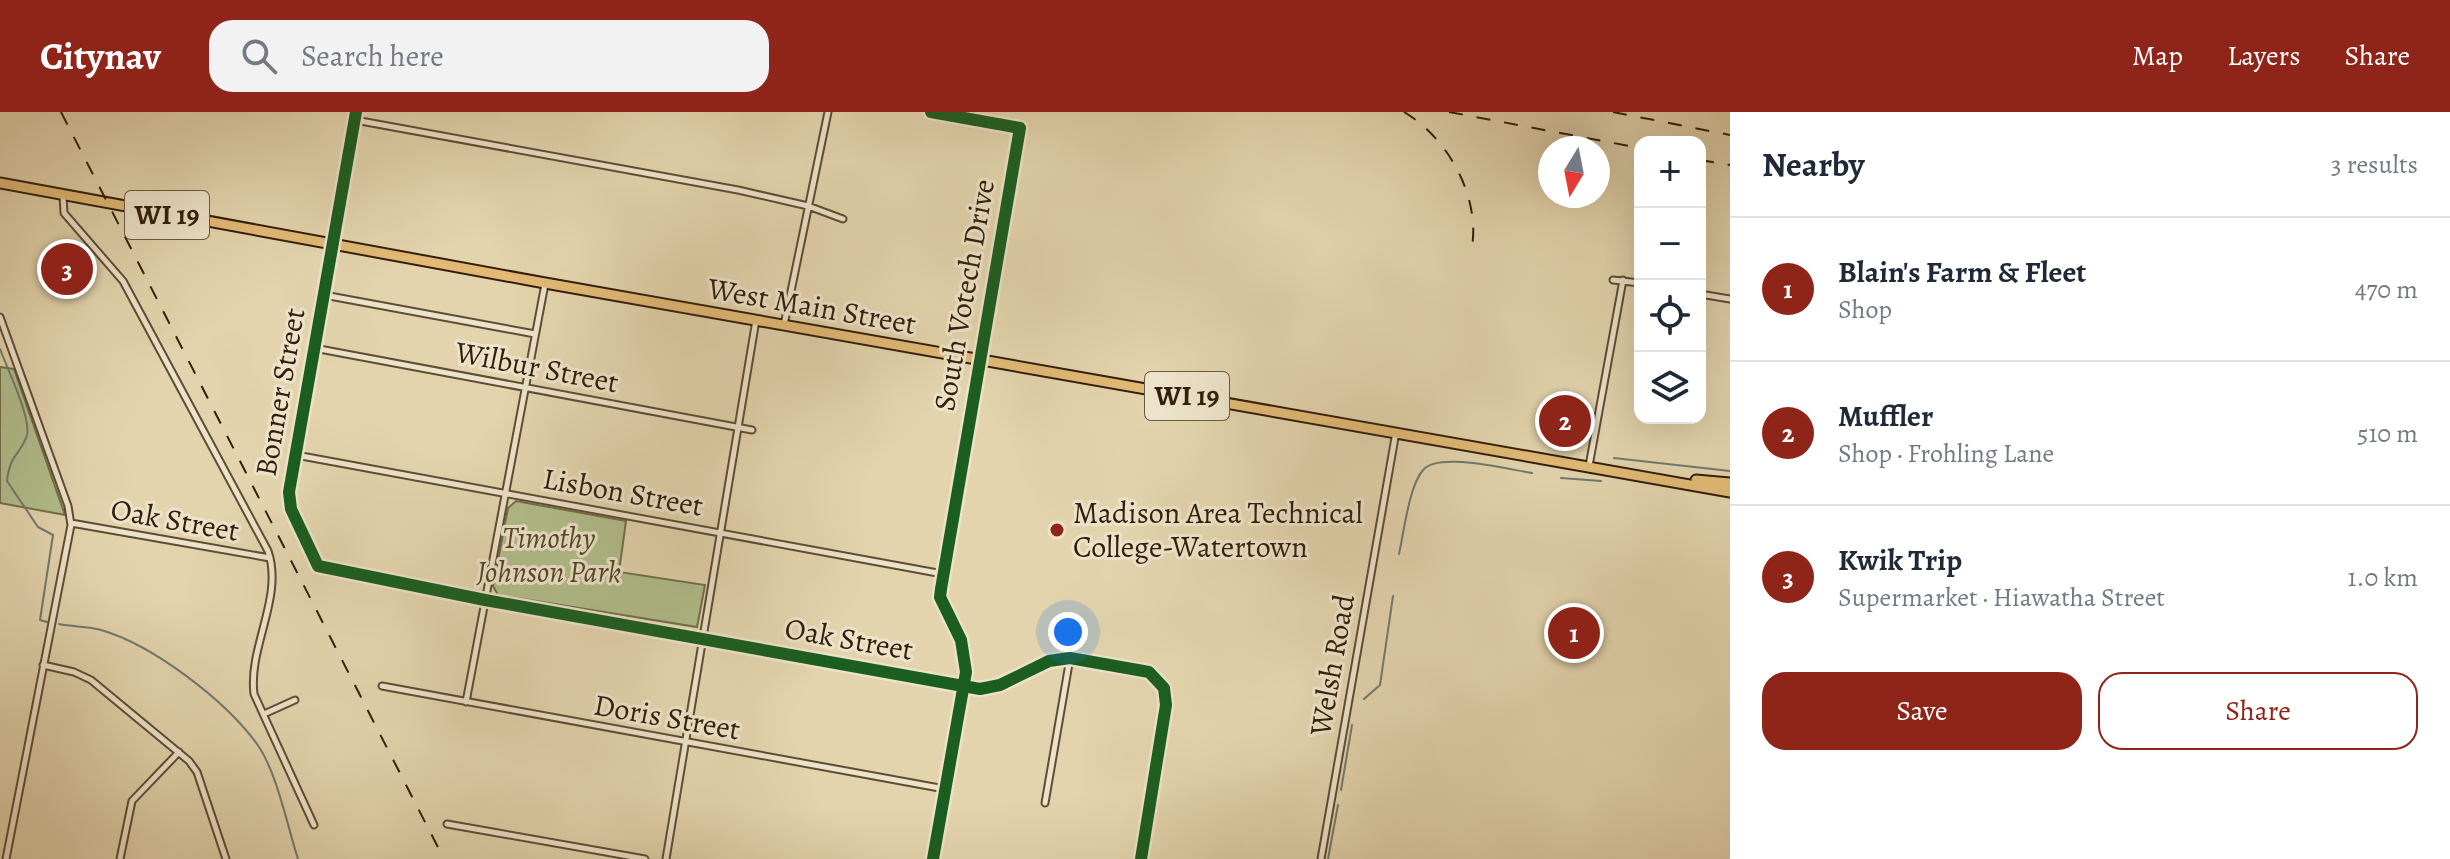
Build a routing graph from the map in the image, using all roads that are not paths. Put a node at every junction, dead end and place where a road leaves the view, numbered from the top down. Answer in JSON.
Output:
{"nodes":[{"id":1,"x":356,"y":112,"type":"edge"},
{"id":2,"x":828,"y":112,"type":"edge"},
{"id":3,"x":931,"y":112,"type":"edge"},
{"id":4,"x":354,"y":120,"type":"junction"},
{"id":5,"x":0,"y":183,"type":"edge"},
{"id":6,"x":63,"y":196,"type":"junction"},
{"id":7,"x":808,"y":206,"type":"junction"},
{"id":8,"x":843,"y":219,"type":"dead end"},
{"id":9,"x":334,"y":245,"type":"junction"},
{"id":10,"x":1613,"y":280,"type":"dead end"},
{"id":11,"x":1623,"y":280,"type":"junction"},
{"id":12,"x":1634,"y":282,"type":"edge"},
{"id":13,"x":545,"y":283,"type":"junction"},
{"id":14,"x":324,"y":295,"type":"junction"},
{"id":15,"x":1706,"y":295,"type":"edge"},
{"id":16,"x":1730,"y":299,"type":"edge"},
{"id":17,"x":0,"y":317,"type":"edge"},
{"id":18,"x":756,"y":320,"type":"junction"},
{"id":19,"x":784,"y":325,"type":"junction"},
{"id":20,"x":535,"y":334,"type":"junction"},
{"id":21,"x":314,"y":348,"type":"junction"},
{"id":22,"x":978,"y":360,"type":"junction"},
{"id":23,"x":524,"y":387,"type":"junction"},
{"id":24,"x":739,"y":428,"type":"junction"},
{"id":25,"x":752,"y":430,"type":"dead end"},
{"id":26,"x":1396,"y":432,"type":"junction"},
{"id":27,"x":296,"y":455,"type":"junction"},
{"id":28,"x":1589,"y":466,"type":"junction"},
{"id":29,"x":1665,"y":479,"type":"junction"},
{"id":30,"x":1730,"y":483,"type":"edge"},
{"id":31,"x":1730,"y":492,"type":"edge"},
{"id":32,"x":505,"y":494,"type":"junction"},
{"id":33,"x":71,"y":523,"type":"junction"},
{"id":34,"x":721,"y":532,"type":"junction"},
{"id":35,"x":271,"y":558,"type":"junction"},
{"id":36,"x":343,"y":573,"type":"joint"},
{"id":37,"x":943,"y":574,"type":"junction"},
{"id":38,"x":485,"y":600,"type":"junction"},
{"id":39,"x":703,"y":638,"type":"junction"},
{"id":40,"x":1070,"y":658,"type":"junction"},
{"id":41,"x":43,"y":665,"type":"junction"},
{"id":42,"x":382,"y":686,"type":"dead end"},
{"id":43,"x":962,"y":686,"type":"junction"},
{"id":44,"x":295,"y":700,"type":"dead end"},
{"id":45,"x":466,"y":702,"type":"junction"},
{"id":46,"x":264,"y":714,"type":"junction"},
{"id":47,"x":685,"y":743,"type":"junction"},
{"id":48,"x":179,"y":752,"type":"junction"},
{"id":49,"x":945,"y":789,"type":"junction"},
{"id":50,"x":1045,"y":803,"type":"dead end"},
{"id":51,"x":447,"y":824,"type":"dead end"},
{"id":52,"x":314,"y":825,"type":"dead end"},
{"id":53,"x":6,"y":859,"type":"edge"},
{"id":54,"x":120,"y":859,"type":"edge"},
{"id":55,"x":226,"y":859,"type":"edge"},
{"id":56,"x":645,"y":859,"type":"edge"},
{"id":57,"x":666,"y":859,"type":"edge"},
{"id":58,"x":933,"y":859,"type":"edge"},
{"id":59,"x":1141,"y":859,"type":"edge"},
{"id":60,"x":1321,"y":859,"type":"edge"}],
"edges":[{"from":1,"to":4,"type":"street","name":"Bonner Street"},
{"from":2,"to":7,"type":"street"},
{"from":3,"to":22,"type":"street","name":"South Votech Drive"},
{"from":4,"to":7,"type":"street"},
{"from":4,"to":9,"type":"street","name":"Bonner Street"},
{"from":5,"to":6,"type":"main road","name":"West Main Street","number":"WI 19"},
{"from":6,"to":9,"type":"main road","name":"West Main Street","number":"WI 19"},
{"from":6,"to":35,"type":"street"},
{"from":7,"to":8,"type":"street"},
{"from":7,"to":19,"type":"street"},
{"from":9,"to":13,"type":"main road","name":"West Main Street","number":"WI 19"},
{"from":9,"to":14,"type":"street","name":"Bonner Street"},
{"from":10,"to":11,"type":"street"},
{"from":11,"to":12,"type":"street"},
{"from":11,"to":28,"type":"street"},
{"from":13,"to":18,"type":"main road","name":"West Main Street","number":"WI 19"},
{"from":13,"to":20,"type":"street"},
{"from":14,"to":20,"type":"street"},
{"from":14,"to":21,"type":"street","name":"Bonner Street"},
{"from":15,"to":16,"type":"street"},
{"from":17,"to":33,"type":"street"},
{"from":18,"to":19,"type":"main road","name":"West Main Street","number":"WI 19"},
{"from":18,"to":24,"type":"street"},
{"from":19,"to":22,"type":"main road","name":"West Main Street","number":"WI 19"},
{"from":20,"to":23,"type":"street"},
{"from":21,"to":23,"type":"street","name":"Wilbur Street"},
{"from":21,"to":27,"type":"street","name":"Bonner Street"},
{"from":22,"to":26,"type":"main road","name":"West Main Street","number":"WI 19"},
{"from":22,"to":37,"type":"street","name":"South Votech Drive"},
{"from":23,"to":24,"type":"street","name":"Wilbur Street"},
{"from":23,"to":32,"type":"street"},
{"from":24,"to":25,"type":"street","name":"Wilbur Street"},
{"from":24,"to":34,"type":"street"},
{"from":26,"to":28,"type":"main road","name":"West Main Street","number":"WI 19"},
{"from":26,"to":60,"type":"street","name":"Welsh Road"},
{"from":27,"to":32,"type":"street","name":"Lisbon Street"},
{"from":27,"to":36,"type":"street","name":"Bonner Street"},
{"from":28,"to":29,"type":"main road","name":"West Main Street","number":"WI 19"},
{"from":29,"to":30,"type":"main road","name":"West Main Street","number":"WI 19"},
{"from":29,"to":31,"type":"main road","name":"West Main Street","number":"WI 19"},
{"from":32,"to":34,"type":"street","name":"Lisbon Street"},
{"from":32,"to":38,"type":"street"},
{"from":33,"to":35,"type":"street","name":"Oak Street"},
{"from":33,"to":41,"type":"street"},
{"from":34,"to":37,"type":"street","name":"Lisbon Street"},
{"from":34,"to":39,"type":"street"},
{"from":35,"to":46,"type":"street"},
{"from":36,"to":38,"type":"street","name":"Oak Street"},
{"from":37,"to":43,"type":"street","name":"South Votech Drive"},
{"from":38,"to":39,"type":"street","name":"Oak Street"},
{"from":38,"to":45,"type":"street"},
{"from":39,"to":43,"type":"street","name":"Oak Street"},
{"from":39,"to":47,"type":"street"},
{"from":40,"to":43,"type":"street","name":"Oak Street"},
{"from":40,"to":50,"type":"street"},
{"from":40,"to":59,"type":"street","name":"Oak Street"},
{"from":41,"to":48,"type":"street"},
{"from":41,"to":53,"type":"street"},
{"from":42,"to":45,"type":"street","name":"Doris Street"},
{"from":43,"to":49,"type":"street","name":"South Votech Drive"},
{"from":44,"to":46,"type":"street"},
{"from":45,"to":47,"type":"street","name":"Doris Street"},
{"from":46,"to":52,"type":"street"},
{"from":47,"to":49,"type":"street","name":"Doris Street"},
{"from":47,"to":57,"type":"street"},
{"from":48,"to":54,"type":"street"},
{"from":48,"to":55,"type":"street"},
{"from":49,"to":58,"type":"street","name":"South Votech Drive"},
{"from":51,"to":56,"type":"street"}]}
